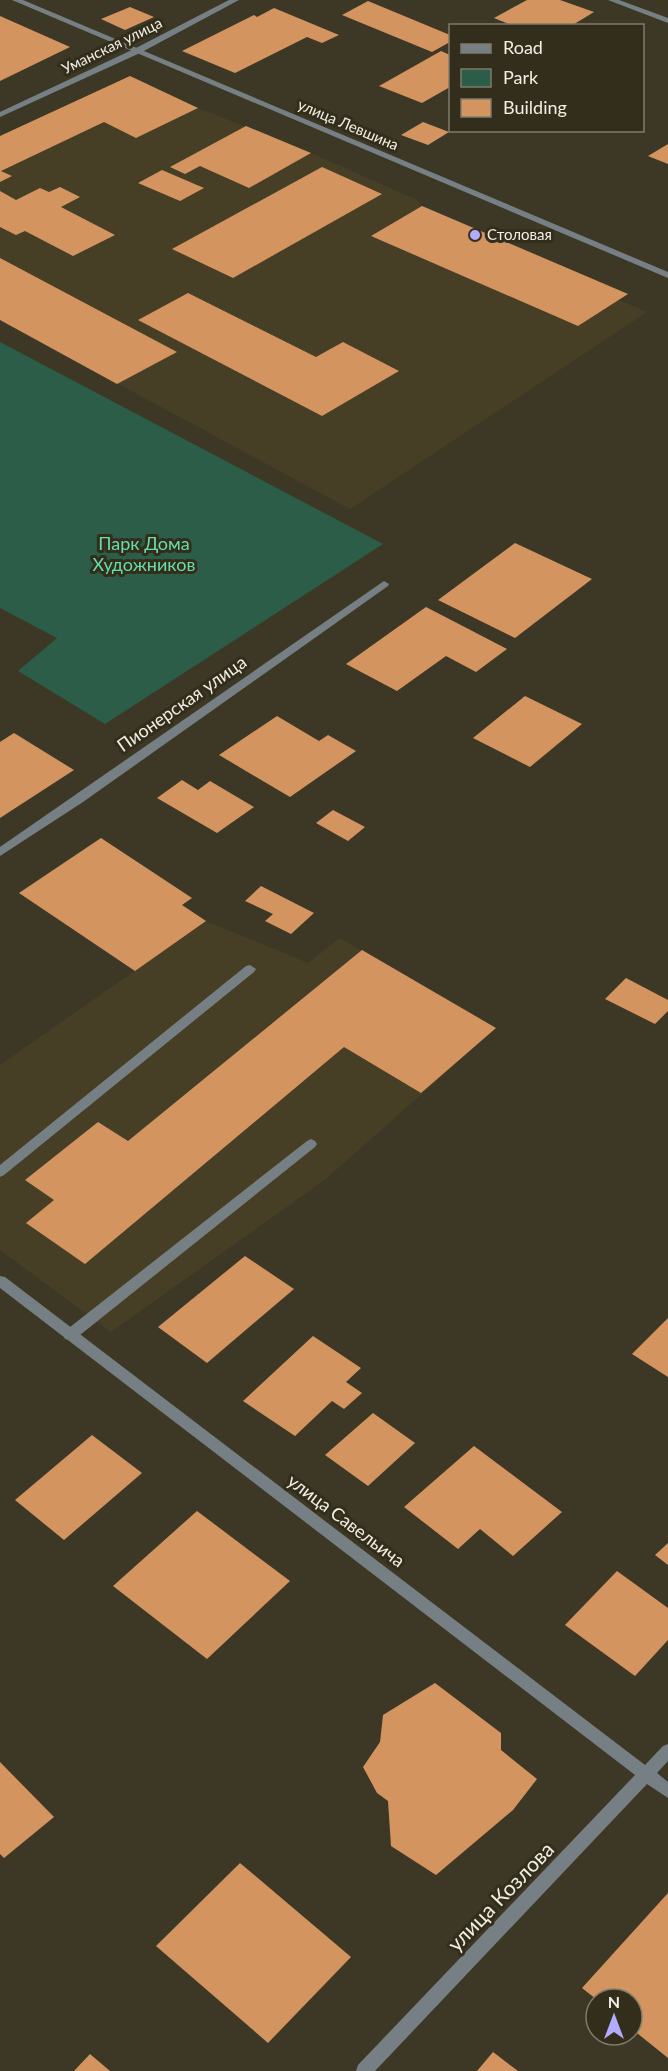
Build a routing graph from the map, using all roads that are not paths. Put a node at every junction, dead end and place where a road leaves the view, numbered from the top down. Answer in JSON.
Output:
{"nodes":[{"id":1,"x":16,"y":0,"type":"edge"},
{"id":2,"x":235,"y":0,"type":"edge"},
{"id":3,"x":612,"y":0,"type":"edge"},
{"id":4,"x":668,"y":21,"type":"edge"},
{"id":5,"x":137,"y":51,"type":"junction"},
{"id":6,"x":0,"y":115,"type":"edge"},
{"id":7,"x":668,"y":275,"type":"edge"},
{"id":8,"x":384,"y":584,"type":"dead end"},
{"id":9,"x":0,"y":852,"type":"edge"},
{"id":10,"x":250,"y":969,"type":"dead end"},
{"id":11,"x":311,"y":1144,"type":"dead end"},
{"id":12,"x":0,"y":1172,"type":"edge"},
{"id":13,"x":0,"y":1281,"type":"edge"},
{"id":14,"x":70,"y":1335,"type":"junction"},
{"id":15,"x":668,"y":1750,"type":"edge"},
{"id":16,"x":646,"y":1774,"type":"junction"},
{"id":17,"x":668,"y":1791,"type":"edge"},
{"id":18,"x":364,"y":2071,"type":"edge"}],
"edges":[{"from":1,"to":5,"type":"street","name":"улица Левшина"},
{"from":2,"to":5,"type":"street","name":"Уманская улица"},
{"from":3,"to":4,"type":"street"},
{"from":5,"to":6,"type":"street","name":"Уманская улица"},
{"from":5,"to":7,"type":"street","name":"улица Левшина"},
{"from":8,"to":9,"type":"street","name":"Пионерская улица"},
{"from":10,"to":12,"type":"street"},
{"from":11,"to":14,"type":"street"},
{"from":13,"to":14,"type":"street","name":"улица Савельича"},
{"from":14,"to":16,"type":"street","name":"улица Савельича"},
{"from":15,"to":16,"type":"street","name":"улица Козлова"},
{"from":16,"to":17,"type":"street","name":"улица Савельича"},
{"from":16,"to":18,"type":"street","name":"улица Козлова"}]}
